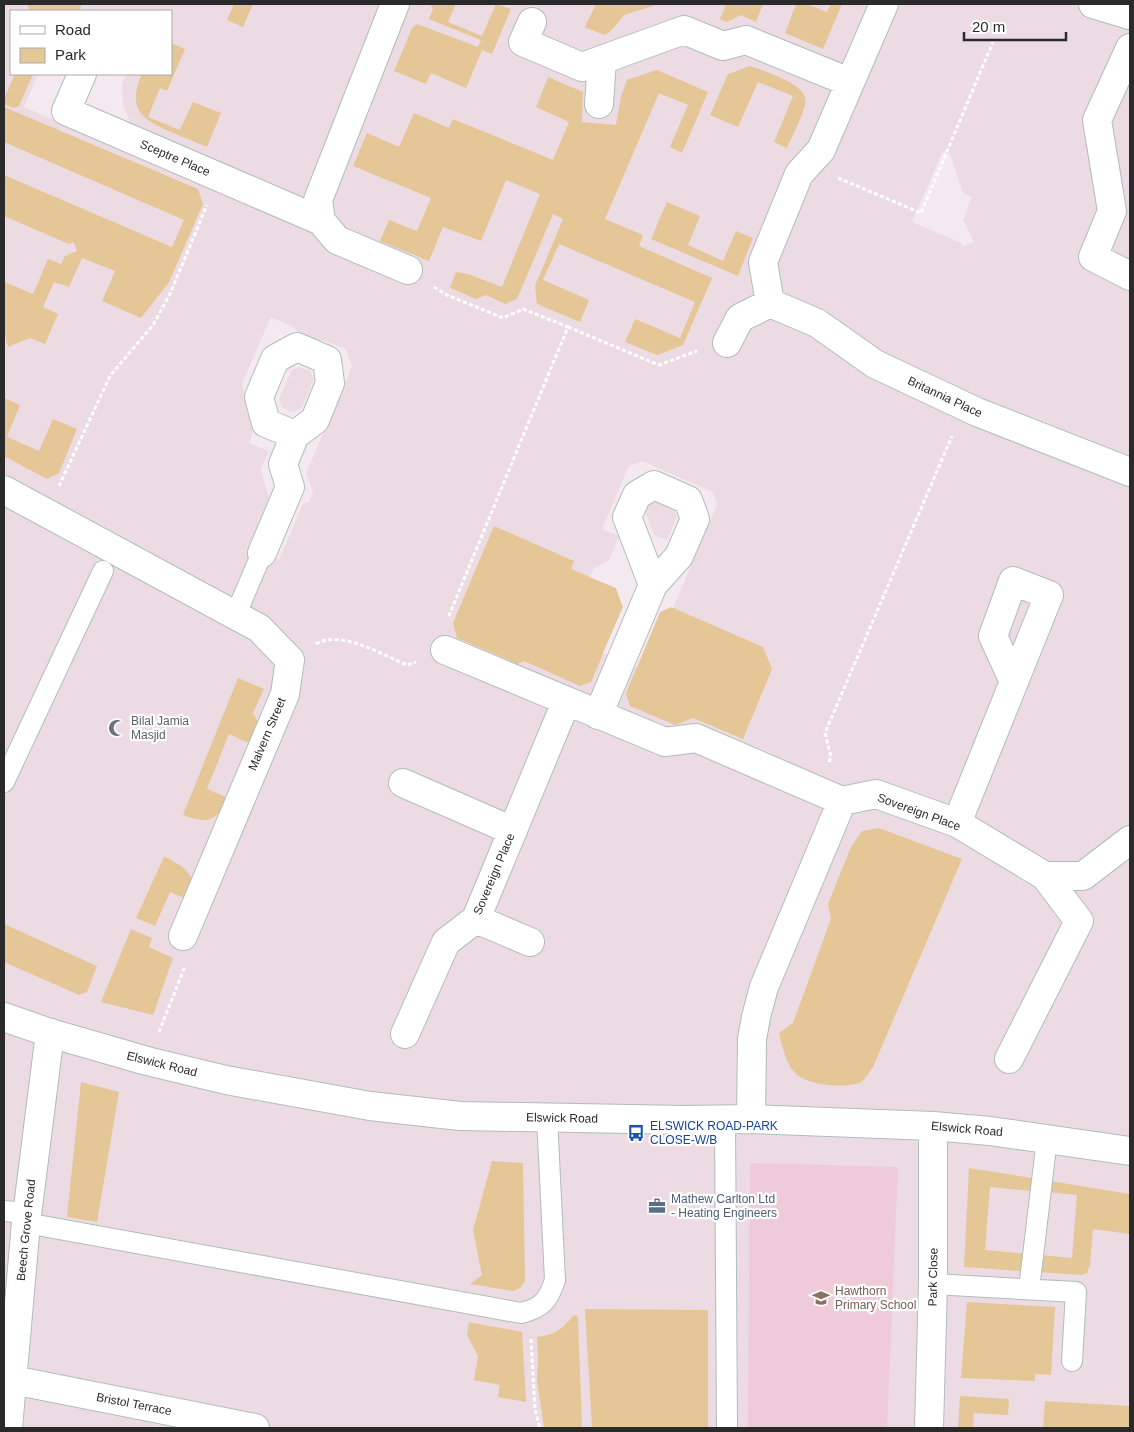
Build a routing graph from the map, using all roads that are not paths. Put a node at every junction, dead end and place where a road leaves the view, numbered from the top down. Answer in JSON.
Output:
{"nodes":[{"id":1,"x":395,"y":4,"type":"edge"},
{"id":2,"x":884,"y":4,"type":"edge"},
{"id":3,"x":1093,"y":4,"type":"edge"},
{"id":4,"x":1130,"y":15,"type":"edge"},
{"id":5,"x":532,"y":22,"type":"dead end"},
{"id":6,"x":1130,"y":48,"type":"edge"},
{"id":7,"x":602,"y":60,"type":"junction"},
{"id":8,"x":82,"y":75,"type":"edge"},
{"id":9,"x":849,"y":82,"type":"junction"},
{"id":10,"x":599,"y":104,"type":"dead end"},
{"id":11,"x":321,"y":221,"type":"junction"},
{"id":12,"x":408,"y":270,"type":"road end"},
{"id":13,"x":1130,"y":276,"type":"edge"},
{"id":14,"x":770,"y":303,"type":"junction"},
{"id":15,"x":727,"y":343,"type":"road end"},
{"id":16,"x":295,"y":435,"type":"dead end"},
{"id":17,"x":1130,"y":472,"type":"edge"},
{"id":18,"x":4,"y":490,"type":"edge"},
{"id":19,"x":262,"y":553,"type":"joint"},
{"id":20,"x":103,"y":571,"type":"dead end"},
{"id":21,"x":653,"y":585,"type":"dead end"},
{"id":22,"x":235,"y":616,"type":"junction"},
{"id":23,"x":445,"y":650,"type":"road end"},
{"id":24,"x":1014,"y":682,"type":"dead end"},
{"id":25,"x":566,"y":702,"type":"junction"},
{"id":26,"x":598,"y":715,"type":"junction"},
{"id":27,"x":4,"y":782,"type":"edge"},
{"id":28,"x":403,"y":783,"type":"dead end"},
{"id":29,"x":830,"y":796,"type":"junction"},
{"id":30,"x":957,"y":823,"type":"junction"},
{"id":31,"x":513,"y":831,"type":"junction"},
{"id":32,"x":1130,"y":840,"type":"edge"},
{"id":33,"x":1045,"y":876,"type":"junction"},
{"id":34,"x":476,"y":919,"type":"junction"},
{"id":35,"x":182,"y":936,"type":"road end"},
{"id":36,"x":530,"y":942,"type":"dead end"},
{"id":37,"x":4,"y":1017,"type":"edge"},
{"id":38,"x":50,"y":1033,"type":"junction"},
{"id":39,"x":405,"y":1034,"type":"dead end"},
{"id":40,"x":1008,"y":1059,"type":"dead end"},
{"id":41,"x":547,"y":1117,"type":"junction"},
{"id":42,"x":738,"y":1119,"type":"junction"},
{"id":43,"x":933,"y":1126,"type":"junction"},
{"id":44,"x":1047,"y":1139,"type":"junction"},
{"id":45,"x":1130,"y":1151,"type":"edge"},
{"id":46,"x":19,"y":1216,"type":"edge"},
{"id":47,"x":933,"y":1284,"type":"junction"},
{"id":48,"x":1029,"y":1289,"type":"junction"},
{"id":49,"x":1072,"y":1361,"type":"dead end"},
{"id":50,"x":13,"y":1380,"type":"junction"},
{"id":51,"x":182,"y":1421,"type":"edge"},
{"id":52,"x":8,"y":1428,"type":"edge"},
{"id":53,"x":255,"y":1428,"type":"edge"},
{"id":54,"x":727,"y":1428,"type":"edge"},
{"id":55,"x":929,"y":1428,"type":"edge"}],
"edges":[{"from":1,"to":11,"type":"street"},
{"from":2,"to":9,"type":"street"},
{"from":3,"to":4,"type":"street"},
{"from":5,"to":7,"type":"street"},
{"from":6,"to":13,"type":"street"},
{"from":7,"to":9,"type":"street"},
{"from":7,"to":10,"type":"street"},
{"from":8,"to":11,"type":"street","name":"Sceptre Place"},
{"from":9,"to":14,"type":"street"},
{"from":11,"to":12,"type":"street","name":"Sceptre Place"},
{"from":14,"to":15,"type":"street"},
{"from":14,"to":17,"type":"street","name":"Britannia Place"},
{"from":16,"to":19,"type":"street"},
{"from":18,"to":22,"type":"street"},
{"from":19,"to":22,"type":"lane"},
{"from":20,"to":27,"type":"lane"},
{"from":21,"to":26,"type":"street"},
{"from":22,"to":35,"type":"street","name":"Malvern Street"},
{"from":23,"to":25,"type":"street"},
{"from":24,"to":30,"type":"street"},
{"from":25,"to":26,"type":"street"},
{"from":25,"to":31,"type":"street","name":"Sovereign Place"},
{"from":26,"to":29,"type":"street"},
{"from":28,"to":31,"type":"street"},
{"from":29,"to":30,"type":"street","name":"Sovereign Place"},
{"from":29,"to":42,"type":"street"},
{"from":30,"to":33,"type":"street","name":"Sovereign Place"},
{"from":31,"to":34,"type":"street","name":"Sovereign Place"},
{"from":32,"to":33,"type":"street"},
{"from":33,"to":40,"type":"street","name":"Sovereign Place"},
{"from":34,"to":36,"type":"street"},
{"from":34,"to":39,"type":"street","name":"Sovereign Place"},
{"from":37,"to":38,"type":"street","name":"Elswick Road"},
{"from":38,"to":41,"type":"street","name":"Elswick Road"},
{"from":38,"to":46,"type":"street","name":"Beech Grove Road"},
{"from":41,"to":42,"type":"street","name":"Elswick Road"},
{"from":41,"to":46,"type":"lane"},
{"from":42,"to":43,"type":"street","name":"Elswick Road"},
{"from":42,"to":54,"type":"lane"},
{"from":43,"to":44,"type":"street","name":"Elswick Road"},
{"from":43,"to":47,"type":"street","name":"Park Close"},
{"from":44,"to":45,"type":"street","name":"Elswick Road"},
{"from":44,"to":48,"type":"lane"},
{"from":46,"to":50,"type":"street","name":"Beech Grove Road"},
{"from":47,"to":48,"type":"lane"},
{"from":47,"to":55,"type":"street","name":"Park Close"},
{"from":48,"to":49,"type":"lane"},
{"from":50,"to":51,"type":"street","name":"Bristol Terrace"},
{"from":50,"to":52,"type":"street","name":"Beech Grove Road"},
{"from":51,"to":53,"type":"street","name":"Bristol Terrace"}]}
